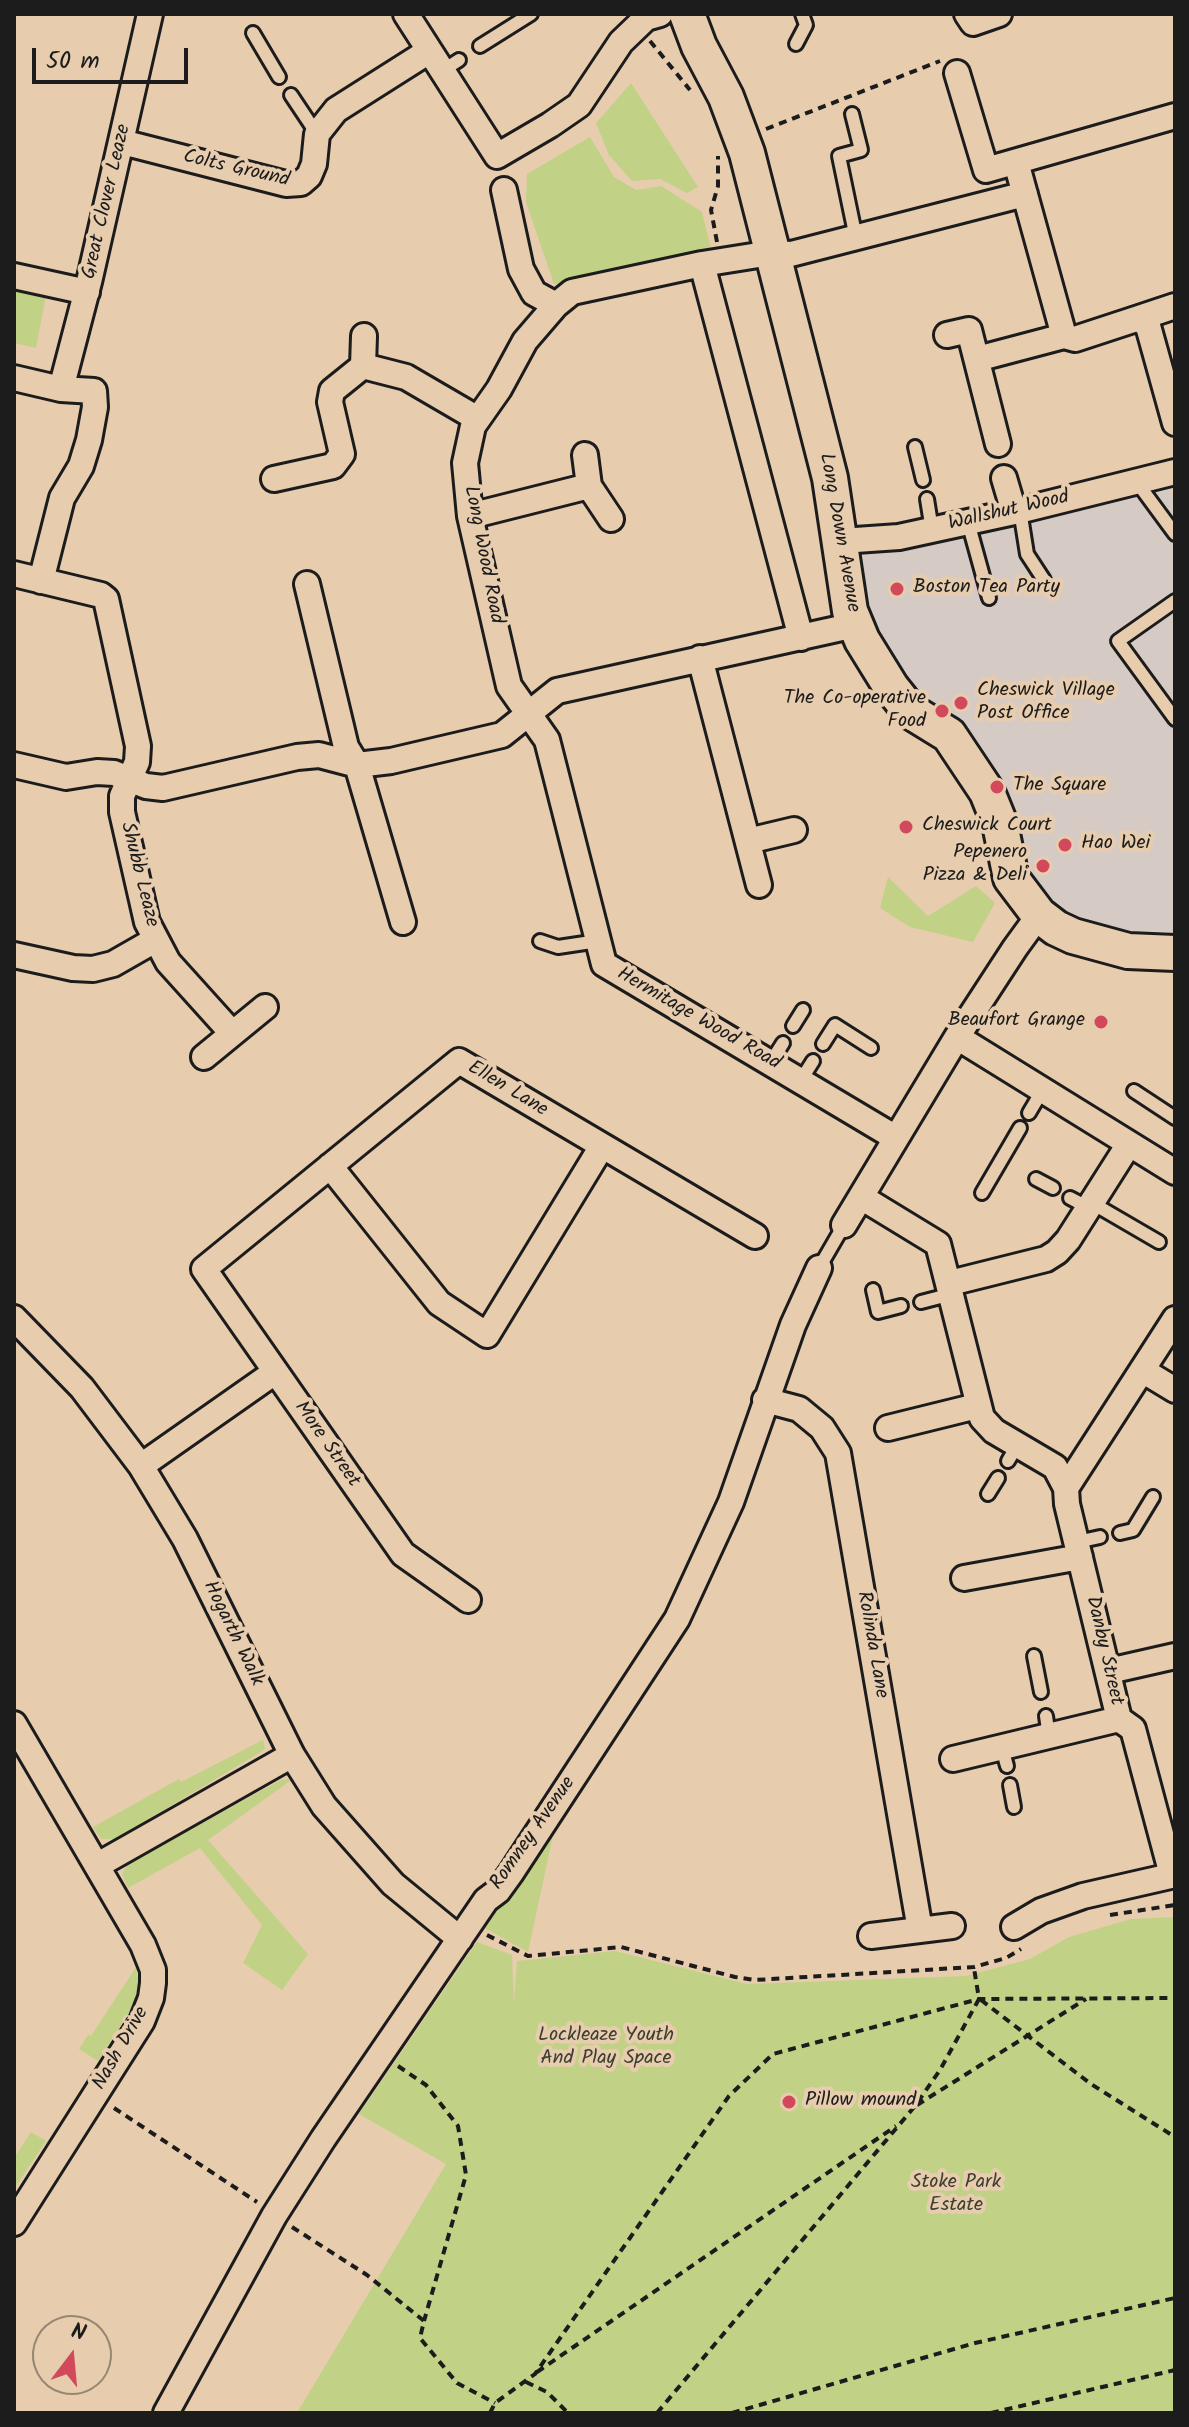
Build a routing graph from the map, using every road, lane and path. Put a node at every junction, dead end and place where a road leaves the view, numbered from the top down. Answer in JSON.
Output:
{"nodes":[{"id":1,"x":150,"y":14,"type":"edge"},
{"id":2,"x":406,"y":14,"type":"edge"},
{"id":3,"x":531,"y":14,"type":"edge"},
{"id":4,"x":660,"y":14,"type":"edge"},
{"id":5,"x":687,"y":14,"type":"edge"},
{"id":6,"x":802,"y":14,"type":"edge"},
{"id":7,"x":967,"y":14,"type":"edge"},
{"id":8,"x":999,"y":14,"type":"edge"},
{"id":9,"x":637,"y":25,"type":"junction"},
{"id":10,"x":253,"y":33,"type":"dead end"},
{"id":11,"x":796,"y":44,"type":"dead end"},
{"id":12,"x":480,"y":46,"type":"dead end"},
{"id":13,"x":443,"y":61,"type":"junction"},
{"id":14,"x":949,"y":67,"type":"joint"},
{"id":15,"x":279,"y":77,"type":"dead end"},
{"id":16,"x":291,"y":95,"type":"dead end"},
{"id":17,"x":694,"y":97,"type":"dead end"},
{"id":18,"x":852,"y":114,"type":"dead end"},
{"id":19,"x":1175,"y":116,"type":"edge"},
{"id":20,"x":317,"y":134,"type":"junction"},
{"id":21,"x":122,"y":142,"type":"junction"},
{"id":22,"x":729,"y":142,"type":"junction"},
{"id":23,"x":1016,"y":162,"type":"junction"},
{"id":24,"x":504,"y":190,"type":"dead end"},
{"id":25,"x":1025,"y":194,"type":"junction"},
{"id":26,"x":856,"y":238,"type":"junction"},
{"id":27,"x":771,"y":253,"type":"junction"},
{"id":28,"x":712,"y":262,"type":"junction"},
{"id":29,"x":14,"y":276,"type":"edge"},
{"id":30,"x":87,"y":292,"type":"junction"},
{"id":31,"x":556,"y":305,"type":"junction"},
{"id":32,"x":1175,"y":306,"type":"edge"},
{"id":33,"x":1139,"y":318,"type":"junction"},
{"id":34,"x":947,"y":335,"type":"dead end"},
{"id":35,"x":364,"y":336,"type":"dead end"},
{"id":36,"x":1064,"y":336,"type":"junction"},
{"id":37,"x":977,"y":359,"type":"junction"},
{"id":38,"x":363,"y":366,"type":"junction"},
{"id":39,"x":14,"y":378,"type":"edge"},
{"id":40,"x":61,"y":389,"type":"junction"},
{"id":41,"x":1171,"y":393,"type":"edge"},
{"id":42,"x":478,"y":419,"type":"junction"},
{"id":43,"x":1175,"y":423,"type":"edge"},
{"id":44,"x":998,"y":444,"type":"dead end"},
{"id":45,"x":915,"y":447,"type":"dead end"},
{"id":46,"x":585,"y":455,"type":"dead end"},
{"id":47,"x":1175,"y":472,"type":"edge"},
{"id":48,"x":1004,"y":478,"type":"dead end"},
{"id":49,"x":274,"y":479,"type":"dead end"},
{"id":50,"x":923,"y":480,"type":"dead end"},
{"id":51,"x":1136,"y":481,"type":"junction"},
{"id":52,"x":589,"y":486,"type":"junction"},
{"id":53,"x":927,"y":499,"type":"dead end"},
{"id":54,"x":1017,"y":511,"type":"junction"},
{"id":55,"x":470,"y":516,"type":"junction"},
{"id":56,"x":611,"y":519,"type":"dead end"},
{"id":57,"x":968,"y":522,"type":"junction"},
{"id":58,"x":932,"y":530,"type":"junction"},
{"id":59,"x":1175,"y":534,"type":"edge"},
{"id":60,"x":841,"y":541,"type":"junction"},
{"id":61,"x":14,"y":574,"type":"edge"},
{"id":62,"x":1044,"y":580,"type":"dead end"},
{"id":63,"x":41,"y":581,"type":"junction"},
{"id":64,"x":307,"y":584,"type":"dead end"},
{"id":65,"x":989,"y":598,"type":"dead end"},
{"id":66,"x":1175,"y":601,"type":"edge"},
{"id":67,"x":855,"y":625,"type":"junction"},
{"id":68,"x":801,"y":638,"type":"junction"},
{"id":69,"x":700,"y":658,"type":"junction"},
{"id":70,"x":527,"y":714,"type":"junction"},
{"id":71,"x":1175,"y":719,"type":"edge"},
{"id":72,"x":14,"y":765,"type":"edge"},
{"id":73,"x":357,"y":765,"type":"junction"},
{"id":74,"x":131,"y":780,"type":"junction"},
{"id":75,"x":794,"y":830,"type":"dead end"},
{"id":76,"x":748,"y":841,"type":"junction"},
{"id":77,"x":759,"y":885,"type":"dead end"},
{"id":78,"x":1039,"y":915,"type":"junction"},
{"id":79,"x":403,"y":922,"type":"dead end"},
{"id":80,"x":155,"y":940,"type":"junction"},
{"id":81,"x":540,"y":941,"type":"dead end"},
{"id":82,"x":598,"y":941,"type":"junction"},
{"id":83,"x":1175,"y":953,"type":"edge"},
{"id":84,"x":14,"y":955,"type":"edge"},
{"id":85,"x":265,"y":1007,"type":"dead end"},
{"id":86,"x":803,"y":1010,"type":"dead end"},
{"id":87,"x":793,"y":1026,"type":"dead end"},
{"id":88,"x":232,"y":1033,"type":"junction"},
{"id":89,"x":957,"y":1037,"type":"junction"},
{"id":90,"x":823,"y":1044,"type":"dead end"},
{"id":91,"x":871,"y":1048,"type":"dead end"},
{"id":92,"x":204,"y":1057,"type":"dead end"},
{"id":93,"x":1042,"y":1091,"type":"junction"},
{"id":94,"x":1134,"y":1091,"type":"dead end"},
{"id":95,"x":1029,"y":1113,"type":"dead end"},
{"id":96,"x":1175,"y":1118,"type":"edge"},
{"id":97,"x":1020,"y":1128,"type":"dead end"},
{"id":98,"x":896,"y":1138,"type":"junction"},
{"id":99,"x":1129,"y":1144,"type":"junction"},
{"id":100,"x":602,"y":1146,"type":"junction"},
{"id":101,"x":330,"y":1166,"type":"junction"},
{"id":102,"x":1175,"y":1172,"type":"edge"},
{"id":103,"x":1036,"y":1179,"type":"dead end"},
{"id":104,"x":1053,"y":1188,"type":"dead end"},
{"id":105,"x":982,"y":1193,"type":"dead end"},
{"id":106,"x":861,"y":1197,"type":"junction"},
{"id":107,"x":1084,"y":1203,"type":"junction"},
{"id":108,"x":844,"y":1225,"type":"joint"},
{"id":109,"x":755,"y":1236,"type":"dead end"},
{"id":110,"x":1159,"y":1242,"type":"dead end"},
{"id":111,"x":819,"y":1268,"type":"joint"},
{"id":112,"x":204,"y":1269,"type":"joint"},
{"id":113,"x":951,"y":1288,"type":"junction"},
{"id":114,"x":873,"y":1290,"type":"dead end"},
{"id":115,"x":921,"y":1302,"type":"dead end"},
{"id":116,"x":901,"y":1306,"type":"dead end"},
{"id":117,"x":14,"y":1318,"type":"edge"},
{"id":118,"x":1175,"y":1319,"type":"edge"},
{"id":119,"x":1142,"y":1370,"type":"junction"},
{"id":120,"x":275,"y":1372,"type":"junction"},
{"id":121,"x":1175,"y":1390,"type":"edge"},
{"id":122,"x":765,"y":1400,"type":"junction"},
{"id":123,"x":977,"y":1406,"type":"junction"},
{"id":124,"x":888,"y":1428,"type":"dead end"},
{"id":125,"x":141,"y":1466,"type":"junction"},
{"id":126,"x":998,"y":1478,"type":"dead end"},
{"id":127,"x":1066,"y":1488,"type":"junction"},
{"id":128,"x":988,"y":1494,"type":"dead end"},
{"id":129,"x":1153,"y":1497,"type":"dead end"},
{"id":130,"x":1120,"y":1533,"type":"dead end"},
{"id":131,"x":1086,"y":1545,"type":"junction"},
{"id":132,"x":964,"y":1578,"type":"dead end"},
{"id":133,"x":468,"y":1600,"type":"dead end"},
{"id":134,"x":1034,"y":1656,"type":"dead end"},
{"id":135,"x":1175,"y":1656,"type":"edge"},
{"id":136,"x":1109,"y":1671,"type":"junction"},
{"id":137,"x":1041,"y":1692,"type":"dead end"},
{"id":138,"x":1119,"y":1719,"type":"junction"},
{"id":139,"x":14,"y":1724,"type":"edge"},
{"id":140,"x":21,"y":1747,"type":"edge"},
{"id":141,"x":292,"y":1755,"type":"junction"},
{"id":142,"x":953,"y":1759,"type":"dead end"},
{"id":143,"x":1010,"y":1785,"type":"dead end"},
{"id":144,"x":1014,"y":1807,"type":"dead end"},
{"id":145,"x":98,"y":1865,"type":"junction"},
{"id":146,"x":1173,"y":1875,"type":"edge"},
{"id":147,"x":1175,"y":1905,"type":"edge"},
{"id":148,"x":1105,"y":1915,"type":"dead end"},
{"id":149,"x":952,"y":1926,"type":"dead end"},
{"id":150,"x":920,"y":1930,"type":"junction"},
{"id":151,"x":487,"y":1934,"type":"dead end"},
{"id":152,"x":1023,"y":1934,"type":"joint"},
{"id":153,"x":871,"y":1936,"type":"dead end"},
{"id":154,"x":460,"y":1939,"type":"junction"},
{"id":155,"x":974,"y":1967,"type":"junction"},
{"id":156,"x":1088,"y":1998,"type":"junction"},
{"id":157,"x":1175,"y":1998,"type":"edge"},
{"id":158,"x":979,"y":1999,"type":"junction"},
{"id":159,"x":1028,"y":2034,"type":"junction"},
{"id":160,"x":380,"y":2053,"type":"junction"},
{"id":161,"x":95,"y":2096,"type":"junction"},
{"id":162,"x":915,"y":2106,"type":"junction"},
{"id":163,"x":901,"y":2123,"type":"junction"},
{"id":164,"x":1175,"y":2137,"type":"edge"},
{"id":165,"x":275,"y":2215,"type":"junction"},
{"id":166,"x":14,"y":2223,"type":"edge"},
{"id":167,"x":1175,"y":2298,"type":"edge"},
{"id":168,"x":424,"y":2321,"type":"junction"},
{"id":169,"x":1175,"y":2370,"type":"edge"},
{"id":170,"x":535,"y":2374,"type":"junction"},
{"id":171,"x":526,"y":2382,"type":"junction"},
{"id":172,"x":495,"y":2403,"type":"junction"},
{"id":173,"x":166,"y":2413,"type":"edge"},
{"id":174,"x":490,"y":2413,"type":"edge"},
{"id":175,"x":568,"y":2413,"type":"edge"},
{"id":176,"x":657,"y":2413,"type":"edge"},
{"id":177,"x":732,"y":2413,"type":"edge"},
{"id":178,"x":991,"y":2413,"type":"edge"}],
"edges":[{"from":1,"to":21,"type":"street","name":"Great Clover Leaze"},
{"from":2,"to":13,"type":"street"},
{"from":3,"to":12,"type":"lane"},
{"from":4,"to":9,"type":"street"},
{"from":5,"to":22,"type":"street","name":"Long Down Avenue"},
{"from":6,"to":11,"type":"lane"},
{"from":7,"to":8,"type":"street"},
{"from":9,"to":13,"type":"street"},
{"from":9,"to":17,"type":"path"},
{"from":10,"to":15,"type":"lane"},
{"from":13,"to":20,"type":"street"},
{"from":14,"to":22,"type":"path"},
{"from":14,"to":23,"type":"street"},
{"from":16,"to":20,"type":"lane"},
{"from":18,"to":26,"type":"lane"},
{"from":19,"to":23,"type":"street"},
{"from":20,"to":21,"type":"street","name":"Colts Ground"},
{"from":21,"to":30,"type":"street","name":"Great Clover Leaze"},
{"from":22,"to":27,"type":"street","name":"Long Down Avenue"},
{"from":22,"to":28,"type":"path"},
{"from":23,"to":25,"type":"street"},
{"from":24,"to":31,"type":"street"},
{"from":25,"to":26,"type":"street","name":"Long Wood Road"},
{"from":25,"to":36,"type":"street"},
{"from":26,"to":27,"type":"street","name":"Long Wood Road"},
{"from":27,"to":28,"type":"street","name":"Long Wood Road"},
{"from":27,"to":60,"type":"street","name":"Long Down Avenue"},
{"from":28,"to":31,"type":"street","name":"Long Wood Road"},
{"from":28,"to":68,"type":"street"},
{"from":29,"to":30,"type":"street"},
{"from":30,"to":40,"type":"street","name":"Great Clover Leaze"},
{"from":31,"to":42,"type":"street","name":"Long Wood Road"},
{"from":32,"to":33,"type":"street"},
{"from":33,"to":36,"type":"street"},
{"from":33,"to":41,"type":"street"},
{"from":34,"to":37,"type":"street"},
{"from":35,"to":38,"type":"street"},
{"from":36,"to":37,"type":"street"},
{"from":37,"to":44,"type":"street"},
{"from":38,"to":42,"type":"street"},
{"from":38,"to":49,"type":"street"},
{"from":39,"to":40,"type":"street"},
{"from":40,"to":63,"type":"street"},
{"from":41,"to":43,"type":"street"},
{"from":42,"to":55,"type":"street","name":"Long Wood Road"},
{"from":45,"to":50,"type":"lane"},
{"from":46,"to":52,"type":"street"},
{"from":47,"to":51,"type":"street","name":"Wallshut Wood"},
{"from":48,"to":54,"type":"street"},
{"from":51,"to":54,"type":"street","name":"Wallshut Wood"},
{"from":51,"to":59,"type":"lane"},
{"from":52,"to":55,"type":"street"},
{"from":52,"to":56,"type":"street"},
{"from":53,"to":58,"type":"lane"},
{"from":54,"to":57,"type":"street","name":"Wallshut Wood"},
{"from":54,"to":62,"type":"lane"},
{"from":55,"to":70,"type":"street","name":"Long Wood Road"},
{"from":57,"to":58,"type":"street","name":"Wallshut Wood"},
{"from":57,"to":65,"type":"lane"},
{"from":58,"to":60,"type":"street","name":"Wallshut Wood"},
{"from":60,"to":67,"type":"street","name":"Long Down Avenue"},
{"from":61,"to":63,"type":"street"},
{"from":63,"to":74,"type":"street","name":"Shubb Leaze"},
{"from":64,"to":73,"type":"street"},
{"from":66,"to":71,"type":"lane"},
{"from":67,"to":68,"type":"street"},
{"from":67,"to":78,"type":"street","name":"Long Down Avenue"},
{"from":68,"to":69,"type":"street"},
{"from":69,"to":70,"type":"street"},
{"from":69,"to":76,"type":"street"},
{"from":70,"to":73,"type":"street"},
{"from":70,"to":82,"type":"street","name":"Hermitage Wood Road"},
{"from":72,"to":74,"type":"street"},
{"from":73,"to":74,"type":"street"},
{"from":73,"to":79,"type":"street"},
{"from":74,"to":80,"type":"street","name":"Shubb Leaze"},
{"from":75,"to":76,"type":"street"},
{"from":76,"to":77,"type":"street"},
{"from":78,"to":83,"type":"street","name":"Long Down Avenue"},
{"from":78,"to":89,"type":"street"},
{"from":80,"to":84,"type":"street"},
{"from":80,"to":88,"type":"street","name":"Shubb Leaze"},
{"from":81,"to":82,"type":"lane"},
{"from":82,"to":98,"type":"street","name":"Hermitage Wood Road"},
{"from":85,"to":88,"type":"street"},
{"from":86,"to":87,"type":"lane"},
{"from":88,"to":92,"type":"street"},
{"from":89,"to":93,"type":"street"},
{"from":89,"to":98,"type":"street"},
{"from":90,"to":91,"type":"lane"},
{"from":93,"to":95,"type":"lane"},
{"from":93,"to":99,"type":"street"},
{"from":94,"to":96,"type":"lane"},
{"from":97,"to":105,"type":"lane"},
{"from":98,"to":106,"type":"street"},
{"from":99,"to":102,"type":"street"},
{"from":99,"to":107,"type":"street"},
{"from":100,"to":101,"type":"street","name":"Ellen Lane"},
{"from":100,"to":101,"type":"street"},
{"from":100,"to":109,"type":"street","name":"Ellen Lane"},
{"from":101,"to":112,"type":"street","name":"Ellen Lane"},
{"from":103,"to":104,"type":"lane"},
{"from":106,"to":108,"type":"street"},
{"from":106,"to":113,"type":"street","name":"Danby Street"},
{"from":107,"to":110,"type":"lane"},
{"from":107,"to":113,"type":"street"},
{"from":108,"to":111,"type":"lane","name":"Romney Avenue"},
{"from":111,"to":122,"type":"street","name":"Romney Avenue"},
{"from":112,"to":120,"type":"street","name":"More Street"},
{"from":113,"to":115,"type":"lane"},
{"from":113,"to":123,"type":"street","name":"Danby Street"},
{"from":114,"to":116,"type":"lane"},
{"from":117,"to":125,"type":"street","name":"Hogarth Walk"},
{"from":118,"to":119,"type":"street"},
{"from":119,"to":121,"type":"street"},
{"from":119,"to":127,"type":"street"},
{"from":120,"to":125,"type":"street"},
{"from":120,"to":133,"type":"street","name":"More Street"},
{"from":122,"to":150,"type":"street","name":"Rolinda Lane"},
{"from":122,"to":154,"type":"street","name":"Romney Avenue"},
{"from":123,"to":124,"type":"street"},
{"from":123,"to":127,"type":"street","name":"Danby Street"},
{"from":125,"to":141,"type":"street","name":"Hogarth Walk"},
{"from":126,"to":128,"type":"lane"},
{"from":127,"to":131,"type":"street","name":"Danby Street"},
{"from":129,"to":130,"type":"lane"},
{"from":131,"to":132,"type":"street"},
{"from":131,"to":136,"type":"street","name":"Danby Street"},
{"from":134,"to":137,"type":"lane"},
{"from":135,"to":136,"type":"street"},
{"from":136,"to":138,"type":"street","name":"Danby Street"},
{"from":138,"to":142,"type":"street","name":"Danby Street"},
{"from":138,"to":146,"type":"street"},
{"from":139,"to":140,"type":"street","name":"Nash Drive"},
{"from":140,"to":145,"type":"street","name":"Nash Drive"},
{"from":141,"to":145,"type":"street"},
{"from":141,"to":154,"type":"street","name":"Hogarth Walk"},
{"from":143,"to":144,"type":"lane"},
{"from":145,"to":161,"type":"street","name":"Nash Drive"},
{"from":146,"to":152,"type":"street"},
{"from":147,"to":148,"type":"path"},
{"from":149,"to":150,"type":"street"},
{"from":150,"to":153,"type":"street"},
{"from":151,"to":155,"type":"path"},
{"from":152,"to":155,"type":"path"},
{"from":154,"to":160,"type":"street","name":"Romney Avenue"},
{"from":155,"to":158,"type":"path"},
{"from":156,"to":157,"type":"path"},
{"from":156,"to":158,"type":"path"},
{"from":156,"to":159,"type":"path"},
{"from":158,"to":159,"type":"path"},
{"from":158,"to":162,"type":"path"},
{"from":158,"to":170,"type":"path"},
{"from":159,"to":162,"type":"path"},
{"from":159,"to":164,"type":"path"},
{"from":160,"to":165,"type":"street","name":"Romney Avenue"},
{"from":160,"to":168,"type":"path"},
{"from":161,"to":165,"type":"path"},
{"from":161,"to":166,"type":"street","name":"Nash Drive"},
{"from":162,"to":163,"type":"path"},
{"from":163,"to":170,"type":"path"},
{"from":163,"to":176,"type":"path"},
{"from":165,"to":168,"type":"path"},
{"from":165,"to":173,"type":"street","name":"Romney Avenue"},
{"from":167,"to":177,"type":"path"},
{"from":168,"to":172,"type":"path"},
{"from":169,"to":178,"type":"path"},
{"from":170,"to":171,"type":"path"},
{"from":171,"to":172,"type":"path"},
{"from":171,"to":175,"type":"path"},
{"from":172,"to":174,"type":"path"}]}
